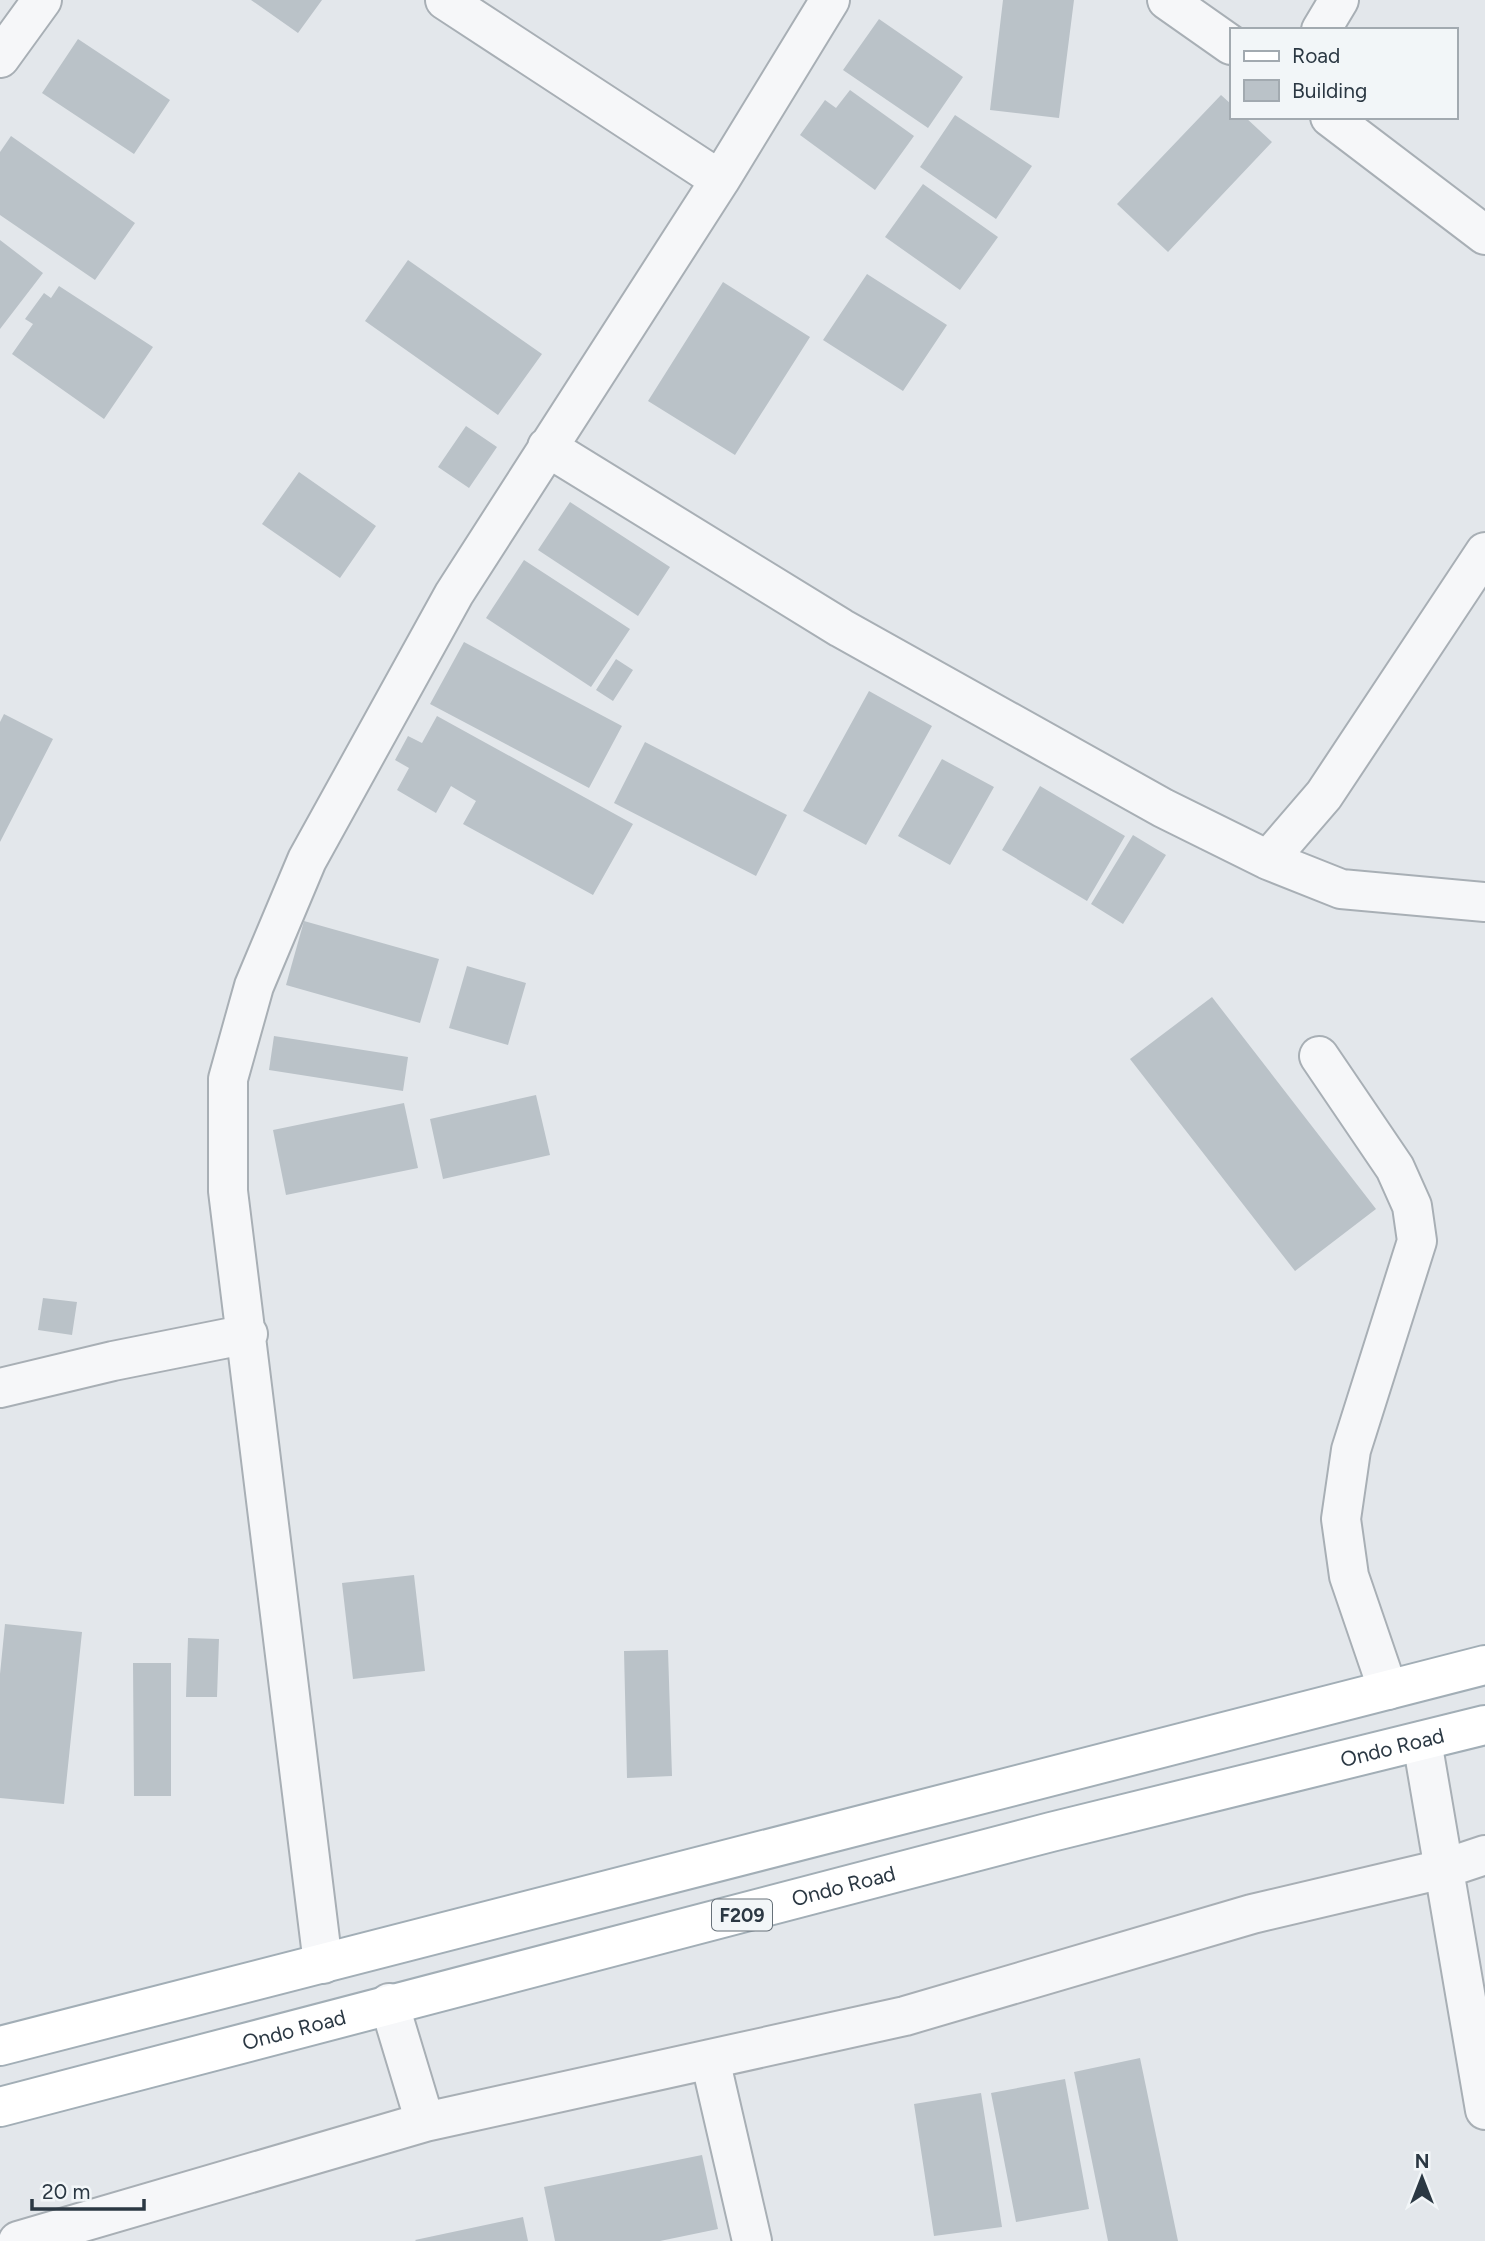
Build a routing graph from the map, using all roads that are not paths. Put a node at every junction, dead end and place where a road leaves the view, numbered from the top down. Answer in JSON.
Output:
{"nodes":[{"id":1,"x":42,"y":0,"type":"edge"},
{"id":2,"x":445,"y":0,"type":"edge"},
{"id":3,"x":830,"y":0,"type":"edge"},
{"id":4,"x":1167,"y":0,"type":"edge"},
{"id":5,"x":1339,"y":0,"type":"edge"},
{"id":6,"x":1322,"y":28,"type":"edge"},
{"id":7,"x":1230,"y":44,"type":"edge"},
{"id":8,"x":0,"y":58,"type":"edge"},
{"id":9,"x":1333,"y":119,"type":"edge"},
{"id":10,"x":720,"y":180,"type":"junction"},
{"id":11,"x":1485,"y":235,"type":"edge"},
{"id":12,"x":547,"y":447,"type":"junction"},
{"id":13,"x":1485,"y":552,"type":"edge"},
{"id":14,"x":1268,"y":860,"type":"junction"},
{"id":15,"x":1485,"y":902,"type":"edge"},
{"id":16,"x":1320,"y":1056,"type":"dead end"},
{"id":17,"x":248,"y":1334,"type":"junction"},
{"id":18,"x":0,"y":1388,"type":"edge"},
{"id":19,"x":1485,"y":1665,"type":"edge"},
{"id":20,"x":1388,"y":1690,"type":"junction"},
{"id":21,"x":1485,"y":1724,"type":"edge"},
{"id":22,"x":1422,"y":1741,"type":"junction"},
{"id":23,"x":1485,"y":1855,"type":"edge"},
{"id":24,"x":1443,"y":1869,"type":"junction"},
{"id":25,"x":323,"y":1964,"type":"junction"},
{"id":26,"x":389,"y":2003,"type":"junction"},
{"id":27,"x":0,"y":2046,"type":"edge"},
{"id":28,"x":710,"y":2059,"type":"junction"},
{"id":29,"x":0,"y":2107,"type":"edge"},
{"id":30,"x":1485,"y":2110,"type":"edge"},
{"id":31,"x":425,"y":2122,"type":"junction"},
{"id":32,"x":18,"y":2241,"type":"edge"},
{"id":33,"x":752,"y":2241,"type":"edge"}],
"edges":[{"from":1,"to":8,"type":"street"},
{"from":2,"to":10,"type":"street"},
{"from":3,"to":10,"type":"street"},
{"from":4,"to":7,"type":"street"},
{"from":5,"to":6,"type":"street"},
{"from":9,"to":11,"type":"street"},
{"from":10,"to":12,"type":"street"},
{"from":12,"to":14,"type":"street"},
{"from":12,"to":17,"type":"street"},
{"from":13,"to":14,"type":"street"},
{"from":14,"to":15,"type":"street"},
{"from":16,"to":20,"type":"street"},
{"from":17,"to":18,"type":"street"},
{"from":17,"to":25,"type":"street"},
{"from":19,"to":20,"type":"main road"},
{"from":20,"to":25,"type":"main road"},
{"from":21,"to":22,"type":"main road","name":"Ondo Road","number":"F209"},
{"from":22,"to":24,"type":"street"},
{"from":22,"to":26,"type":"main road","name":"Ondo Road","number":"F209"},
{"from":23,"to":24,"type":"street"},
{"from":24,"to":28,"type":"street"},
{"from":24,"to":30,"type":"street"},
{"from":25,"to":27,"type":"main road"},
{"from":26,"to":29,"type":"main road","name":"Ondo Road","number":"F209"},
{"from":26,"to":31,"type":"street"},
{"from":28,"to":31,"type":"street"},
{"from":28,"to":33,"type":"street"},
{"from":31,"to":32,"type":"street"}]}
